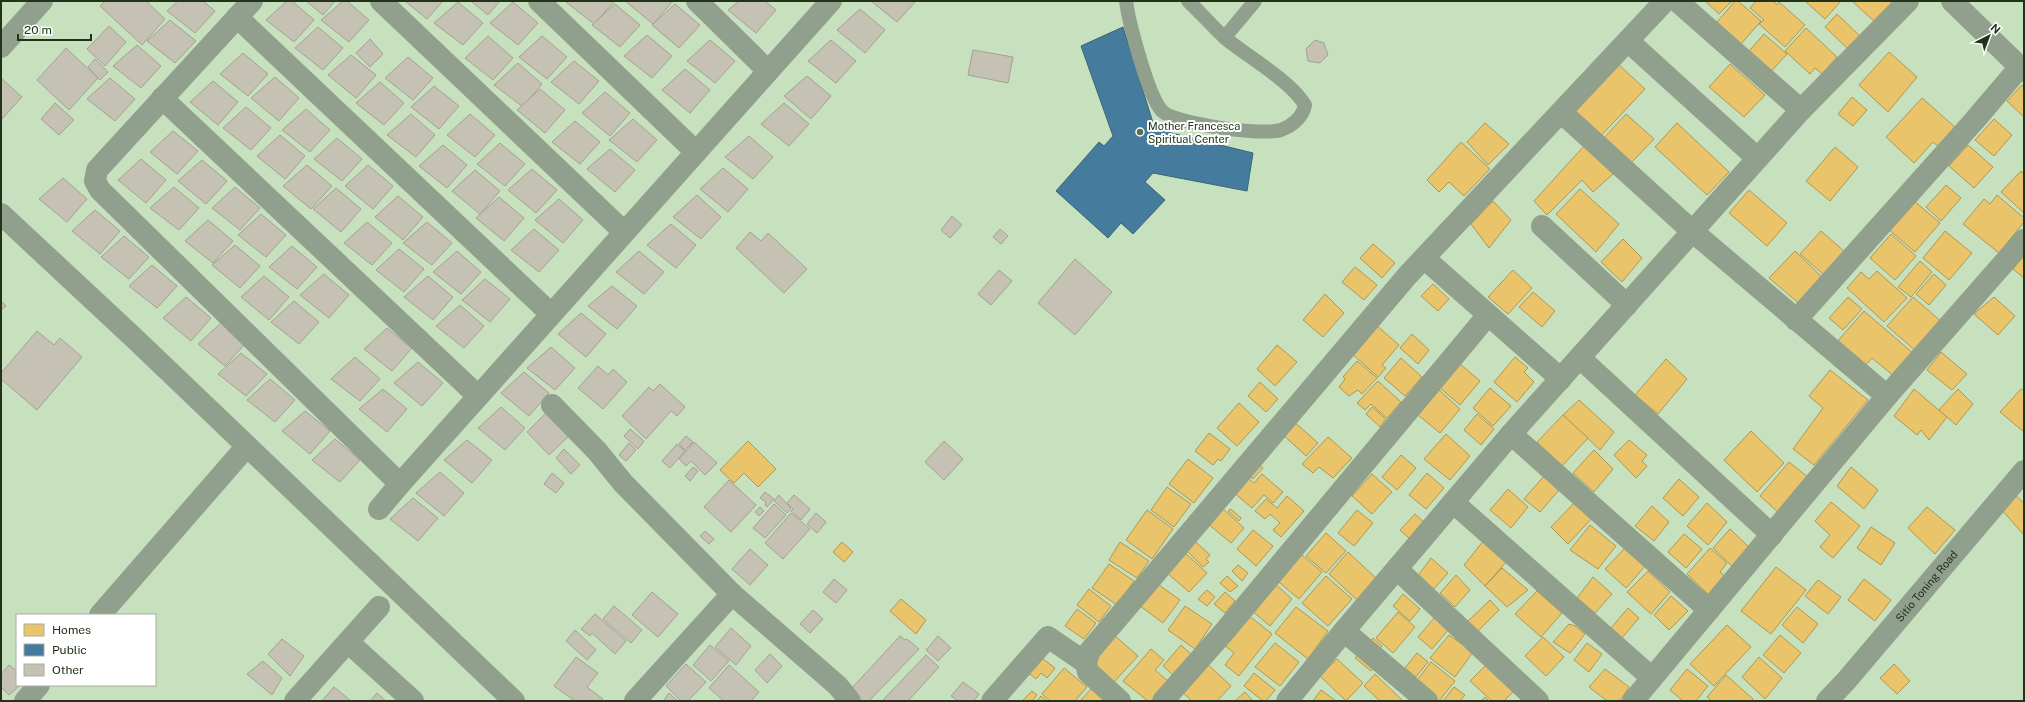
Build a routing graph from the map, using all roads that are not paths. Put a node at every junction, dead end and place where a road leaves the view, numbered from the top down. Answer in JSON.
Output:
{"nodes":[{"id":1,"x":42,"y":1,"type":"edge"},
{"id":2,"x":252,"y":1,"type":"edge"},
{"id":3,"x":381,"y":1,"type":"edge"},
{"id":4,"x":539,"y":1,"type":"edge"},
{"id":5,"x":697,"y":1,"type":"edge"},
{"id":6,"x":831,"y":1,"type":"edge"},
{"id":7,"x":1126,"y":1,"type":"edge"},
{"id":8,"x":1188,"y":1,"type":"edge"},
{"id":9,"x":1256,"y":1,"type":"edge"},
{"id":10,"x":1665,"y":1,"type":"edge"},
{"id":11,"x":1677,"y":1,"type":"edge"},
{"id":12,"x":1908,"y":1,"type":"edge"},
{"id":13,"x":1952,"y":1,"type":"edge"},
{"id":14,"x":237,"y":17,"type":"junction"},
{"id":15,"x":1225,"y":37,"type":"junction"},
{"id":16,"x":1628,"y":41,"type":"junction"},
{"id":17,"x":1,"y":47,"type":"edge"},
{"id":18,"x":2022,"y":69,"type":"edge"},
{"id":19,"x":768,"y":71,"type":"junction"},
{"id":20,"x":162,"y":98,"type":"junction"},
{"id":21,"x":1801,"y":110,"type":"junction"},
{"id":22,"x":1561,"y":112,"type":"junction"},
{"id":23,"x":696,"y":152,"type":"junction"},
{"id":24,"x":1757,"y":158,"type":"junction"},
{"id":25,"x":1,"y":214,"type":"edge"},
{"id":26,"x":1542,"y":226,"type":"dead end"},
{"id":27,"x":1692,"y":231,"type":"junction"},
{"id":28,"x":624,"y":232,"type":"junction"},
{"id":29,"x":2024,"y":240,"type":"edge"},
{"id":30,"x":1424,"y":258,"type":"junction"},
{"id":31,"x":1627,"y":305,"type":"junction"},
{"id":32,"x":551,"y":314,"type":"junction"},
{"id":33,"x":1488,"y":315,"type":"junction"},
{"id":34,"x":1796,"y":320,"type":"junction"},
{"id":35,"x":1580,"y":358,"type":"junction"},
{"id":36,"x":1562,"y":379,"type":"junction"},
{"id":37,"x":478,"y":396,"type":"junction"},
{"id":38,"x":1886,"y":396,"type":"junction"},
{"id":39,"x":552,"y":405,"type":"dead end"},
{"id":40,"x":1511,"y":434,"type":"junction"},
{"id":41,"x":247,"y":446,"type":"junction"},
{"id":42,"x":2024,"y":471,"type":"edge"},
{"id":43,"x":400,"y":484,"type":"junction"},
{"id":44,"x":1454,"y":503,"type":"junction"},
{"id":45,"x":379,"y":509,"type":"dead end"},
{"id":46,"x":1772,"y":535,"type":"junction"},
{"id":47,"x":1397,"y":569,"type":"junction"},
{"id":48,"x":732,"y":594,"type":"junction"},
{"id":49,"x":379,"y":607,"type":"dead end"},
{"id":50,"x":1709,"y":610,"type":"junction"},
{"id":51,"x":101,"y":614,"type":"edge"},
{"id":52,"x":1344,"y":631,"type":"junction"},
{"id":53,"x":348,"y":642,"type":"junction"},
{"id":54,"x":1086,"y":663,"type":"junction"},
{"id":55,"x":1652,"y":678,"type":"junction"},
{"id":56,"x":38,"y":686,"type":"edge"},
{"id":57,"x":25,"y":701,"type":"edge"},
{"id":58,"x":294,"y":701,"type":"edge"},
{"id":59,"x":413,"y":701,"type":"edge"},
{"id":60,"x":514,"y":701,"type":"edge"},
{"id":61,"x":635,"y":701,"type":"edge"},
{"id":62,"x":850,"y":701,"type":"edge"},
{"id":63,"x":992,"y":701,"type":"edge"},
{"id":64,"x":1120,"y":701,"type":"edge"},
{"id":65,"x":1162,"y":701,"type":"edge"},
{"id":66,"x":1287,"y":701,"type":"edge"},
{"id":67,"x":1427,"y":701,"type":"edge"},
{"id":68,"x":1538,"y":701,"type":"edge"},
{"id":69,"x":1633,"y":701,"type":"edge"},
{"id":70,"x":1827,"y":701,"type":"edge"}],
"edges":[{"from":1,"to":17,"type":"street"},
{"from":2,"to":14,"type":"street"},
{"from":3,"to":28,"type":"street"},
{"from":4,"to":23,"type":"street"},
{"from":5,"to":19,"type":"street"},
{"from":6,"to":19,"type":"street"},
{"from":7,"to":15,"type":"lane"},
{"from":8,"to":15,"type":"lane"},
{"from":9,"to":15,"type":"lane"},
{"from":10,"to":16,"type":"street"},
{"from":11,"to":21,"type":"street"},
{"from":12,"to":21,"type":"street"},
{"from":13,"to":18,"type":"street"},
{"from":14,"to":20,"type":"street"},
{"from":14,"to":32,"type":"street"},
{"from":16,"to":22,"type":"street"},
{"from":16,"to":24,"type":"street"},
{"from":18,"to":34,"type":"street"},
{"from":19,"to":23,"type":"street"},
{"from":20,"to":37,"type":"street"},
{"from":20,"to":43,"type":"street"},
{"from":21,"to":24,"type":"street"},
{"from":22,"to":27,"type":"street"},
{"from":22,"to":30,"type":"street"},
{"from":23,"to":28,"type":"street"},
{"from":24,"to":27,"type":"street"},
{"from":25,"to":41,"type":"street"},
{"from":26,"to":31,"type":"street"},
{"from":27,"to":31,"type":"street"},
{"from":27,"to":34,"type":"street"},
{"from":28,"to":32,"type":"street"},
{"from":29,"to":38,"type":"street"},
{"from":30,"to":33,"type":"street"},
{"from":30,"to":54,"type":"street"},
{"from":31,"to":35,"type":"street"},
{"from":32,"to":37,"type":"street"},
{"from":33,"to":36,"type":"street"},
{"from":33,"to":65,"type":"street"},
{"from":34,"to":38,"type":"street"},
{"from":35,"to":36,"type":"street"},
{"from":35,"to":46,"type":"street"},
{"from":36,"to":40,"type":"street"},
{"from":37,"to":43,"type":"street"},
{"from":38,"to":46,"type":"street"},
{"from":39,"to":48,"type":"street"},
{"from":40,"to":44,"type":"street"},
{"from":40,"to":50,"type":"street"},
{"from":41,"to":51,"type":"street"},
{"from":41,"to":60,"type":"street"},
{"from":42,"to":70,"type":"street","name":"Sitio Toning Road"},
{"from":43,"to":45,"type":"street"},
{"from":44,"to":47,"type":"street"},
{"from":44,"to":55,"type":"street"},
{"from":46,"to":50,"type":"street"},
{"from":47,"to":52,"type":"street"},
{"from":47,"to":68,"type":"street"},
{"from":48,"to":61,"type":"street"},
{"from":48,"to":62,"type":"street"},
{"from":49,"to":53,"type":"street"},
{"from":50,"to":55,"type":"street"},
{"from":52,"to":66,"type":"street"},
{"from":52,"to":67,"type":"street"},
{"from":53,"to":58,"type":"street"},
{"from":53,"to":59,"type":"street"},
{"from":54,"to":63,"type":"street"},
{"from":54,"to":64,"type":"street"},
{"from":55,"to":69,"type":"street"},
{"from":56,"to":57,"type":"street"}]}
